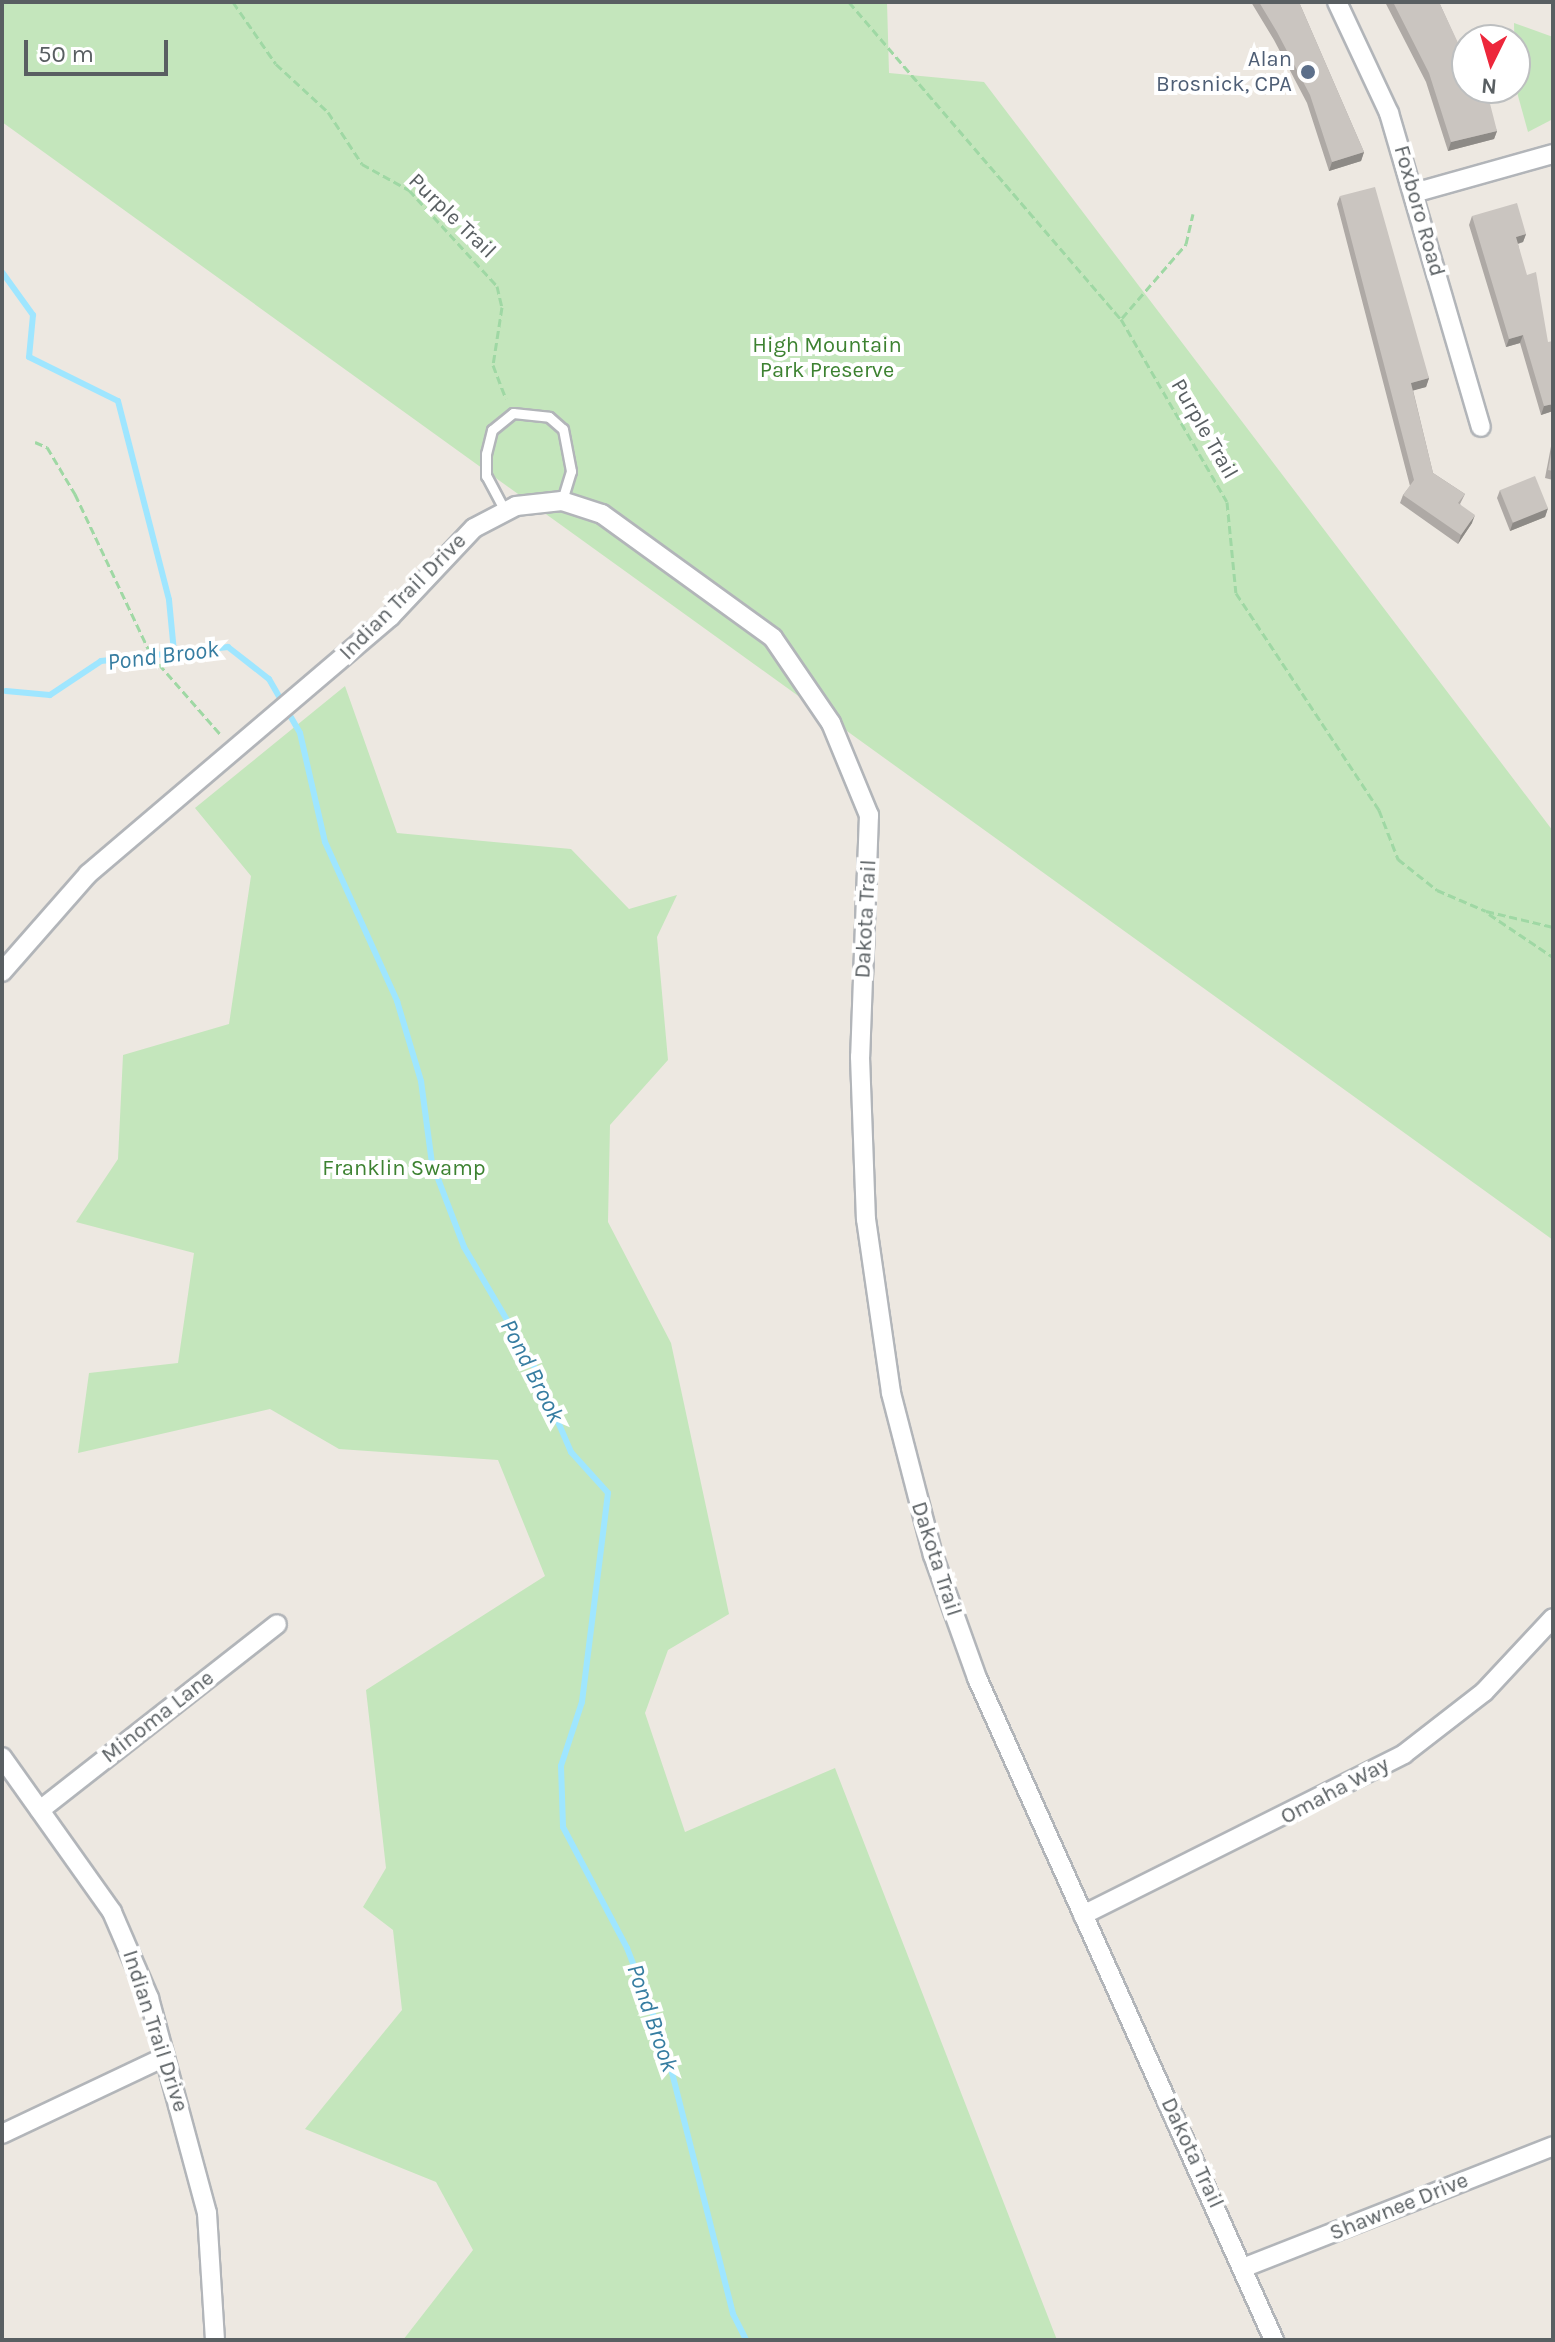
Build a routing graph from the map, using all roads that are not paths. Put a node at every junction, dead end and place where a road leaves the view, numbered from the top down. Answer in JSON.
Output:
{"nodes":[{"id":1,"x":1337,"y":2,"type":"edge"},
{"id":2,"x":1553,"y":154,"type":"edge"},
{"id":3,"x":1414,"y":193,"type":"junction"},
{"id":4,"x":1481,"y":427,"type":"dead end"},
{"id":5,"x":562,"y":501,"type":"junction"},
{"id":6,"x":505,"y":511,"type":"junction"},
{"id":7,"x":831,"y":723,"type":"joint"},
{"id":8,"x":2,"y":972,"type":"edge"},
{"id":9,"x":1553,"y":1618,"type":"edge"},
{"id":10,"x":277,"y":1624,"type":"dead end"},
{"id":11,"x":2,"y":1757,"type":"edge"},
{"id":12,"x":40,"y":1810,"type":"junction"},
{"id":13,"x":1083,"y":1915,"type":"junction"},
{"id":14,"x":165,"y":2057,"type":"junction"},
{"id":15,"x":2,"y":2134,"type":"edge"},
{"id":16,"x":1553,"y":2146,"type":"edge"},
{"id":17,"x":1245,"y":2267,"type":"junction"},
{"id":18,"x":215,"y":2340,"type":"edge"},
{"id":19,"x":1274,"y":2340,"type":"edge"}],
"edges":[{"from":1,"to":3,"type":"street","name":"Foxboro Road"},
{"from":2,"to":3,"type":"street"},
{"from":3,"to":4,"type":"street","name":"Foxboro Road"},
{"from":5,"to":6,"type":"street","name":"Indian Trail Drive"},
{"from":5,"to":6,"type":"lane"},
{"from":5,"to":7,"type":"street","name":"Indian Trail Drive"},
{"from":6,"to":8,"type":"street","name":"Indian Trail Drive"},
{"from":7,"to":13,"type":"street","name":"Dakota Trail"},
{"from":9,"to":13,"type":"street","name":"Omaha Way"},
{"from":10,"to":12,"type":"street","name":"Minoma Lane"},
{"from":11,"to":12,"type":"street","name":"Indian Trail Drive"},
{"from":12,"to":14,"type":"street","name":"Indian Trail Drive"},
{"from":13,"to":17,"type":"street","name":"Dakota Trail"},
{"from":14,"to":15,"type":"street"},
{"from":14,"to":18,"type":"street","name":"Indian Trail Drive"},
{"from":16,"to":17,"type":"street","name":"Shawnee Drive"},
{"from":17,"to":19,"type":"street","name":"Dakota Trail"}]}
